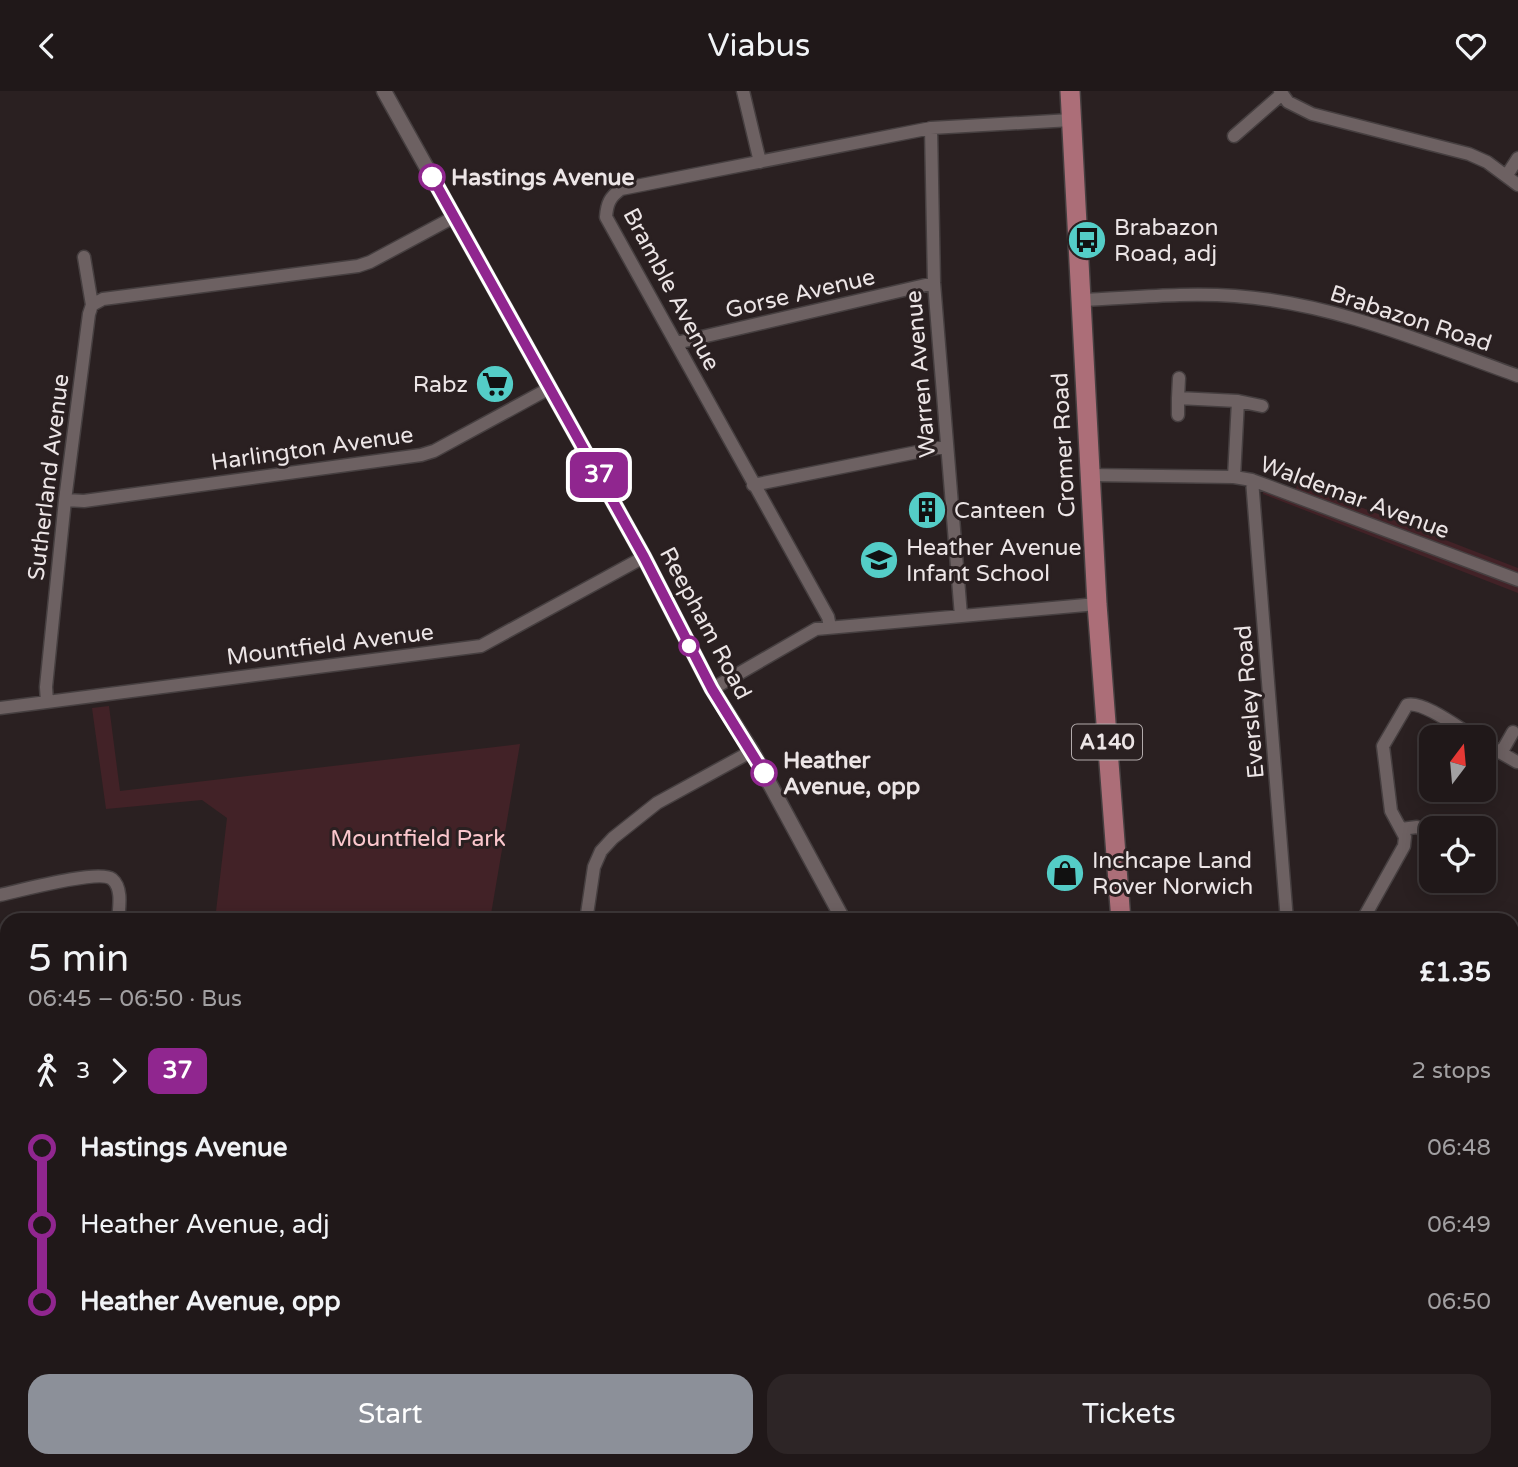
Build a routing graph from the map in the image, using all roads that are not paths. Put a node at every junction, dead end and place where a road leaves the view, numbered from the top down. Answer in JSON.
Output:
{"nodes":[{"id":1,"x":384,"y":91,"type":"edge"},
{"id":2,"x":743,"y":91,"type":"edge"},
{"id":3,"x":1070,"y":91,"type":"edge"},
{"id":4,"x":1281,"y":93,"type":"edge"},
{"id":5,"x":1071,"y":120,"type":"junction"},
{"id":6,"x":931,"y":128,"type":"junction"},
{"id":7,"x":1234,"y":136,"type":"dead end"},
{"id":8,"x":1518,"y":158,"type":"edge"},
{"id":9,"x":760,"y":162,"type":"junction"},
{"id":10,"x":1507,"y":175,"type":"junction"},
{"id":11,"x":1518,"y":185,"type":"edge"},
{"id":12,"x":454,"y":217,"type":"junction"},
{"id":13,"x":84,"y":257,"type":"dead end"},
{"id":14,"x":933,"y":283,"type":"junction"},
{"id":15,"x":1080,"y":300,"type":"junction"},
{"id":16,"x":92,"y":305,"type":"junction"},
{"id":17,"x":676,"y":343,"type":"junction"},
{"id":18,"x":1518,"y":376,"type":"edge"},
{"id":19,"x":1178,"y":379,"type":"dead end"},
{"id":20,"x":550,"y":389,"type":"junction"},
{"id":21,"x":1178,"y":398,"type":"junction"},
{"id":22,"x":1238,"y":401,"type":"junction"},
{"id":23,"x":1262,"y":406,"type":"dead end"},
{"id":24,"x":1178,"y":415,"type":"dead end"},
{"id":25,"x":947,"y":446,"type":"junction"},
{"id":26,"x":1089,"y":475,"type":"junction"},
{"id":27,"x":1234,"y":477,"type":"junction"},
{"id":28,"x":1252,"y":479,"type":"junction"},
{"id":29,"x":753,"y":485,"type":"junction"},
{"id":30,"x":65,"y":500,"type":"junction"},
{"id":31,"x":644,"y":557,"type":"junction"},
{"id":32,"x":1518,"y":580,"type":"edge"},
{"id":33,"x":1097,"y":604,"type":"junction"},
{"id":34,"x":961,"y":616,"type":"junction"},
{"id":35,"x":830,"y":627,"type":"junction"},
{"id":36,"x":712,"y":689,"type":"junction"},
{"id":37,"x":47,"y":702,"type":"junction"},
{"id":38,"x":0,"y":708,"type":"edge"},
{"id":39,"x":1454,"y":725,"type":"edge"},
{"id":40,"x":1513,"y":732,"type":"dead end"},
{"id":41,"x":1496,"y":750,"type":"edge"},
{"id":42,"x":752,"y":751,"type":"junction"},
{"id":43,"x":1501,"y":753,"type":"junction"},
{"id":44,"x":1517,"y":762,"type":"edge"},
{"id":45,"x":1419,"y":828,"type":"edge"},
{"id":46,"x":1401,"y":829,"type":"junction"},
{"id":47,"x":0,"y":895,"type":"edge"},
{"id":48,"x":118,"y":913,"type":"edge"},
{"id":49,"x":587,"y":913,"type":"edge"},
{"id":50,"x":840,"y":913,"type":"edge"},
{"id":51,"x":1120,"y":913,"type":"edge"},
{"id":52,"x":1286,"y":913,"type":"edge"},
{"id":53,"x":1366,"y":913,"type":"edge"}],
"edges":[{"from":1,"to":12,"type":"street","name":"Reepham Road"},
{"from":2,"to":9,"type":"street"},
{"from":3,"to":5,"type":"highway","name":"Cromer Road","number":"A140"},
{"from":4,"to":7,"type":"street"},
{"from":4,"to":10,"type":"street"},
{"from":5,"to":6,"type":"street","name":"Bramble Avenue"},
{"from":5,"to":15,"type":"highway","name":"Cromer Road","number":"A140"},
{"from":6,"to":9,"type":"street","name":"Bramble Avenue"},
{"from":6,"to":14,"type":"street","name":"Warren Avenue"},
{"from":8,"to":10,"type":"street"},
{"from":9,"to":17,"type":"street","name":"Bramble Avenue"},
{"from":10,"to":11,"type":"street"},
{"from":12,"to":16,"type":"street"},
{"from":12,"to":20,"type":"street","name":"Reepham Road"},
{"from":13,"to":16,"type":"street","name":"Sutherland Avenue"},
{"from":14,"to":17,"type":"street","name":"Gorse Avenue"},
{"from":14,"to":25,"type":"street","name":"Warren Avenue"},
{"from":15,"to":18,"type":"street","name":"Brabazon Road"},
{"from":15,"to":26,"type":"highway","name":"Cromer Road","number":"A140"},
{"from":16,"to":30,"type":"street","name":"Sutherland Avenue"},
{"from":17,"to":29,"type":"street","name":"Bramble Avenue"},
{"from":19,"to":21,"type":"street"},
{"from":20,"to":30,"type":"street","name":"Harlington Avenue"},
{"from":20,"to":31,"type":"street","name":"Reepham Road"},
{"from":21,"to":22,"type":"street"},
{"from":21,"to":24,"type":"street"},
{"from":22,"to":23,"type":"street"},
{"from":22,"to":27,"type":"street"},
{"from":25,"to":29,"type":"street"},
{"from":25,"to":34,"type":"street","name":"Warren Avenue"},
{"from":26,"to":27,"type":"street","name":"Waldemar Avenue"},
{"from":26,"to":33,"type":"highway","name":"Cromer Road","number":"A140"},
{"from":27,"to":28,"type":"street","name":"Waldemar Avenue"},
{"from":28,"to":32,"type":"street","name":"Waldemar Avenue"},
{"from":28,"to":52,"type":"street","name":"Eversley Road"},
{"from":29,"to":35,"type":"street","name":"Bramble Avenue"},
{"from":30,"to":37,"type":"street","name":"Sutherland Avenue"},
{"from":31,"to":36,"type":"street","name":"Reepham Road"},
{"from":31,"to":37,"type":"street","name":"Mountfield Avenue"},
{"from":33,"to":34,"type":"street"},
{"from":33,"to":51,"type":"highway","name":"Cromer Road","number":"A140"},
{"from":34,"to":35,"type":"street"},
{"from":35,"to":36,"type":"street"},
{"from":36,"to":42,"type":"street","name":"Reepham Road"},
{"from":37,"to":38,"type":"street","name":"Mountfield Avenue"},
{"from":39,"to":46,"type":"street"},
{"from":40,"to":43,"type":"street"},
{"from":41,"to":43,"type":"street"},
{"from":42,"to":49,"type":"street"},
{"from":42,"to":50,"type":"street","name":"Reepham Road"},
{"from":43,"to":44,"type":"street"},
{"from":45,"to":46,"type":"street"},
{"from":46,"to":53,"type":"street"},
{"from":47,"to":48,"type":"street"}]}
